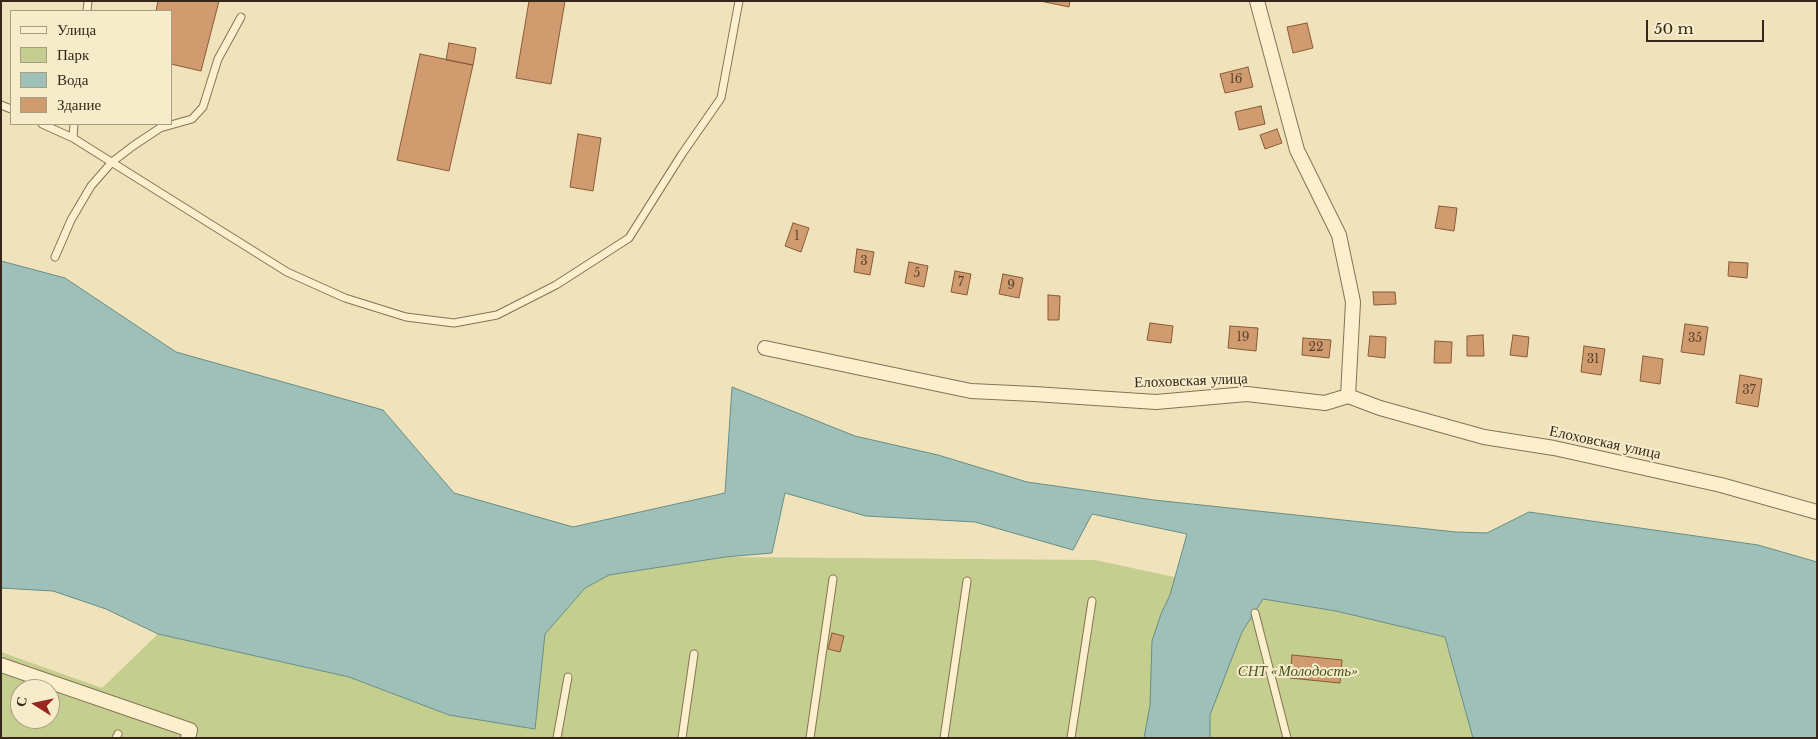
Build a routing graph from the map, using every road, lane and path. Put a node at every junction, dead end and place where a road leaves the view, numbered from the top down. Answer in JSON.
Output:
{"nodes":[{"id":1,"x":738,"y":1,"type":"edge"},
{"id":2,"x":1257,"y":1,"type":"edge"},
{"id":3,"x":241,"y":17,"type":"dead end"},
{"id":4,"x":44,"y":125,"type":"edge"},
{"id":5,"x":74,"y":125,"type":"edge"},
{"id":6,"x":171,"y":125,"type":"edge"},
{"id":7,"x":172,"y":125,"type":"edge"},
{"id":8,"x":73,"y":138,"type":"junction"},
{"id":9,"x":112,"y":162,"type":"junction"},
{"id":10,"x":55,"y":257,"type":"dead end"},
{"id":11,"x":765,"y":348,"type":"dead end"},
{"id":12,"x":1348,"y":396,"type":"junction"},
{"id":13,"x":1817,"y":512,"type":"edge"},
{"id":14,"x":833,"y":579,"type":"dead end"},
{"id":15,"x":967,"y":581,"type":"dead end"},
{"id":16,"x":1092,"y":602,"type":"dead end"},
{"id":17,"x":1255,"y":613,"type":"dead end"},
{"id":18,"x":694,"y":654,"type":"dead end"},
{"id":19,"x":1,"y":665,"type":"edge"},
{"id":20,"x":568,"y":677,"type":"dead end"},
{"id":21,"x":188,"y":738,"type":"edge"},
{"id":22,"x":557,"y":738,"type":"edge"},
{"id":23,"x":682,"y":738,"type":"edge"},
{"id":24,"x":810,"y":738,"type":"edge"},
{"id":25,"x":944,"y":738,"type":"edge"},
{"id":26,"x":1071,"y":738,"type":"edge"},
{"id":27,"x":1287,"y":738,"type":"edge"}],
"edges":[{"from":1,"to":9,"type":"lane"},
{"from":2,"to":12,"type":"street"},
{"from":3,"to":7,"type":"lane"},
{"from":4,"to":8,"type":"lane"},
{"from":5,"to":8,"type":"lane"},
{"from":6,"to":9,"type":"lane"},
{"from":8,"to":9,"type":"lane"},
{"from":9,"to":10,"type":"lane"},
{"from":11,"to":12,"type":"street","name":"Елоховская улица"},
{"from":12,"to":13,"type":"street","name":"Елоховская улица"},
{"from":14,"to":24,"type":"lane"},
{"from":15,"to":25,"type":"lane"},
{"from":16,"to":26,"type":"lane"},
{"from":17,"to":27,"type":"lane"},
{"from":18,"to":23,"type":"lane"},
{"from":19,"to":21,"type":"street"},
{"from":20,"to":22,"type":"lane"}]}
